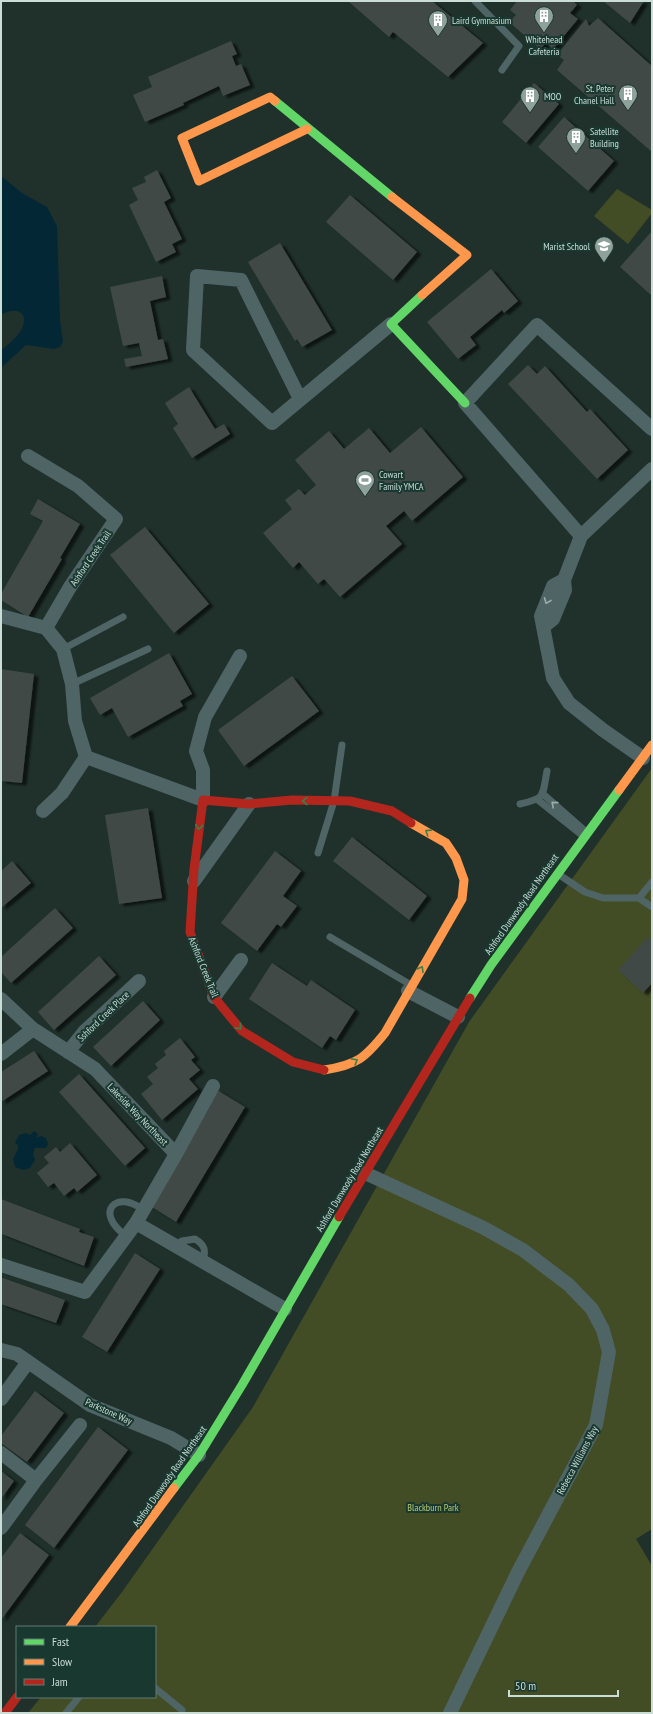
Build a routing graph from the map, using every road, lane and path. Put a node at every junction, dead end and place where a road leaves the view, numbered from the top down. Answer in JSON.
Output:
{"nodes":[{"id":1,"x":475,"y":1,"type":"edge"},
{"id":2,"x":502,"y":70,"type":"dead end"},
{"id":3,"x":307,"y":129,"type":"junction"},
{"id":4,"x":391,"y":324,"type":"junction"},
{"id":5,"x":300,"y":400,"type":"junction"},
{"id":6,"x":465,"y":403,"type":"junction"},
{"id":7,"x":652,"y":429,"type":"edge"},
{"id":8,"x":28,"y":456,"type":"dead end"},
{"id":9,"x":652,"y":470,"type":"edge"},
{"id":10,"x":581,"y":536,"type":"junction"},
{"id":11,"x":1,"y":616,"type":"edge"},
{"id":12,"x":123,"y":617,"type":"dead end"},
{"id":13,"x":46,"y":628,"type":"junction"},
{"id":14,"x":63,"y":649,"type":"junction"},
{"id":15,"x":148,"y":649,"type":"dead end"},
{"id":16,"x":240,"y":656,"type":"dead end"},
{"id":17,"x":72,"y":684,"type":"junction"},
{"id":18,"x":342,"y":745,"type":"dead end"},
{"id":19,"x":652,"y":746,"type":"edge"},
{"id":20,"x":86,"y":757,"type":"junction"},
{"id":21,"x":643,"y":758,"type":"junction"},
{"id":22,"x":547,"y":771,"type":"dead end"},
{"id":23,"x":540,"y":797,"type":"junction"},
{"id":24,"x":203,"y":800,"type":"junction"},
{"id":25,"x":334,"y":801,"type":"junction"},
{"id":26,"x":250,"y":804,"type":"junction"},
{"id":27,"x":520,"y":804,"type":"dead end"},
{"id":28,"x":43,"y":811,"type":"dead end"},
{"id":29,"x":585,"y":834,"type":"junction"},
{"id":30,"x":318,"y":853,"type":"dead end"},
{"id":31,"x":556,"y":873,"type":"junction"},
{"id":32,"x":193,"y":882,"type":"junction"},
{"id":33,"x":652,"y":882,"type":"edge"},
{"id":34,"x":639,"y":898,"type":"junction"},
{"id":35,"x":652,"y":907,"type":"edge"},
{"id":36,"x":330,"y":937,"type":"dead end"},
{"id":37,"x":241,"y":960,"type":"dead end"},
{"id":38,"x":139,"y":981,"type":"dead end"},
{"id":39,"x":410,"y":988,"type":"junction"},
{"id":40,"x":214,"y":997,"type":"junction"},
{"id":41,"x":1,"y":999,"type":"edge"},
{"id":42,"x":458,"y":1017,"type":"junction"},
{"id":43,"x":33,"y":1030,"type":"junction"},
{"id":44,"x":68,"y":1052,"type":"junction"},
{"id":45,"x":1,"y":1054,"type":"edge"},
{"id":46,"x":213,"y":1086,"type":"dead end"},
{"id":47,"x":176,"y":1154,"type":"junction"},
{"id":48,"x":365,"y":1173,"type":"junction"},
{"id":49,"x":144,"y":1210,"type":"junction"},
{"id":50,"x":136,"y":1223,"type":"junction"},
{"id":51,"x":126,"y":1236,"type":"junction"},
{"id":52,"x":1,"y":1265,"type":"edge"},
{"id":53,"x":285,"y":1309,"type":"junction"},
{"id":54,"x":1,"y":1350,"type":"edge"},
{"id":55,"x":28,"y":1362,"type":"junction"},
{"id":56,"x":3,"y":1395,"type":"edge"},
{"id":57,"x":80,"y":1425,"type":"dead end"},
{"id":58,"x":1,"y":1453,"type":"edge"},
{"id":59,"x":199,"y":1455,"type":"junction"},
{"id":60,"x":36,"y":1480,"type":"junction"},
{"id":61,"x":1,"y":1528,"type":"edge"},
{"id":62,"x":71,"y":1626,"type":"edge"},
{"id":63,"x":156,"y":1689,"type":"edge"},
{"id":64,"x":16,"y":1698,"type":"edge"},
{"id":65,"x":78,"y":1698,"type":"edge"},
{"id":66,"x":182,"y":1710,"type":"dead end"},
{"id":67,"x":5,"y":1713,"type":"edge"},
{"id":68,"x":66,"y":1713,"type":"edge"},
{"id":69,"x":450,"y":1713,"type":"edge"}],
"edges":[{"from":1,"to":2,"type":"lane"},
{"from":3,"to":3,"type":"street"},
{"from":3,"to":4,"type":"street"},
{"from":4,"to":5,"type":"street"},
{"from":4,"to":6,"type":"street"},
{"from":5,"to":5,"type":"street"},
{"from":6,"to":7,"type":"street"},
{"from":6,"to":10,"type":"street"},
{"from":8,"to":13,"type":"street","name":"Ashford Creek Trail"},
{"from":9,"to":10,"type":"street"},
{"from":10,"to":21,"type":"street"},
{"from":11,"to":13,"type":"street"},
{"from":12,"to":14,"type":"lane"},
{"from":13,"to":14,"type":"street"},
{"from":14,"to":17,"type":"street"},
{"from":15,"to":17,"type":"lane"},
{"from":16,"to":24,"type":"street","name":"Ashford Creek Trail"},
{"from":17,"to":20,"type":"street"},
{"from":18,"to":25,"type":"lane"},
{"from":19,"to":21,"type":"street","name":"Ashford Dunwoody Road Northeast"},
{"from":20,"to":24,"type":"street","name":"Ashford Creek Trail"},
{"from":20,"to":28,"type":"street"},
{"from":21,"to":29,"type":"street","name":"Ashford Dunwoody Road Northeast"},
{"from":22,"to":23,"type":"lane"},
{"from":23,"to":27,"type":"lane"},
{"from":23,"to":29,"type":"lane"},
{"from":24,"to":26,"type":"street","name":"Ashford Creek Trail"},
{"from":24,"to":32,"type":"street","name":"Ashford Creek Trail","one_way":true},
{"from":25,"to":26,"type":"street","name":"Ashford Creek Trail","one_way":true},
{"from":25,"to":30,"type":"lane"},
{"from":39,"to":25,"type":"street","name":"Ashford Creek Trail","one_way":true},
{"from":26,"to":32,"type":"street"},
{"from":29,"to":31,"type":"street","name":"Ashford Dunwoody Road Northeast"},
{"from":31,"to":34,"type":"lane"},
{"from":31,"to":42,"type":"street","name":"Ashford Dunwoody Road Northeast"},
{"from":32,"to":40,"type":"street","name":"Ashford Creek Trail"},
{"from":33,"to":34,"type":"lane"},
{"from":34,"to":35,"type":"lane"},
{"from":36,"to":39,"type":"lane"},
{"from":37,"to":40,"type":"street"},
{"from":38,"to":44,"type":"street","name":"Sshford Creek Place"},
{"from":40,"to":39,"type":"street","name":"Ashford Creek Trail","one_way":true},
{"from":39,"to":42,"type":"street"},
{"from":41,"to":43,"type":"street","name":"Lakeside Way Northeast"},
{"from":42,"to":48,"type":"street","name":"Ashford Dunwoody Road Northeast"},
{"from":43,"to":44,"type":"street","name":"Lakeside Way Northeast"},
{"from":43,"to":45,"type":"street"},
{"from":44,"to":47,"type":"street","name":"Lakeside Way Northeast"},
{"from":46,"to":47,"type":"street"},
{"from":47,"to":49,"type":"street","name":"Lakeside Way Northeast"},
{"from":48,"to":53,"type":"street","name":"Ashford Dunwoody Road Northeast"},
{"from":48,"to":69,"type":"street","name":"Rebecca Williams Way"},
{"from":49,"to":50,"type":"street","name":"Lakeside Way Northeast"},
{"from":49,"to":51,"type":"lane"},
{"from":50,"to":51,"type":"street","name":"Lakeside Way Northeast"},
{"from":50,"to":53,"type":"street"},
{"from":51,"to":52,"type":"street","name":"Lakeside Way Northeast"},
{"from":53,"to":59,"type":"street","name":"Ashford Dunwoody Road Northeast"},
{"from":54,"to":55,"type":"street","name":"Parkstone Way"},
{"from":55,"to":56,"type":"street"},
{"from":55,"to":59,"type":"street","name":"Parkstone Way"},
{"from":57,"to":60,"type":"street"},
{"from":58,"to":60,"type":"street"},
{"from":59,"to":62,"type":"street","name":"Ashford Dunwoody Road Northeast"},
{"from":60,"to":61,"type":"street"},
{"from":63,"to":66,"type":"lane"},
{"from":64,"to":67,"type":"street"},
{"from":65,"to":68,"type":"lane"}]}
